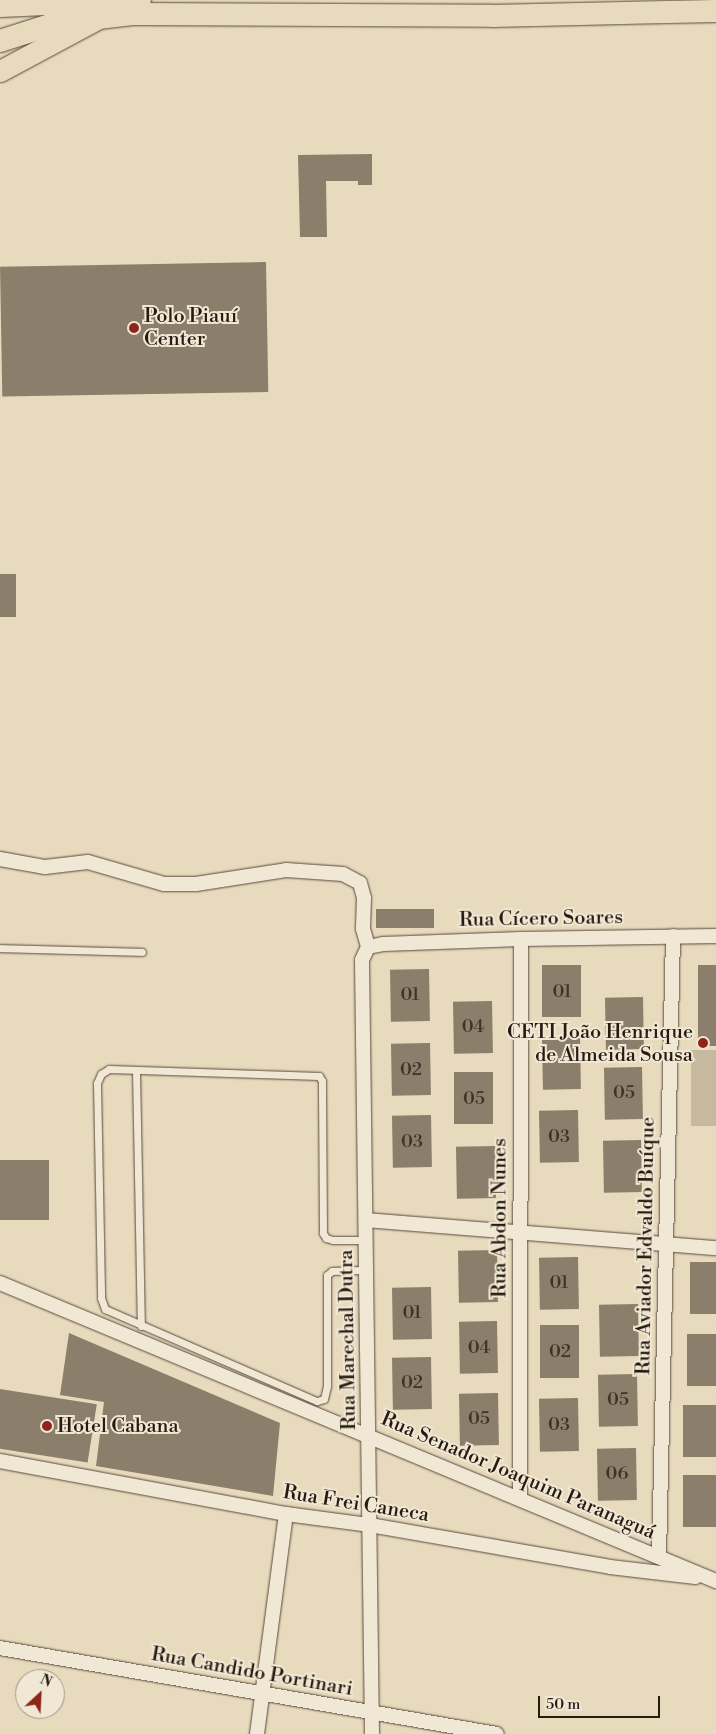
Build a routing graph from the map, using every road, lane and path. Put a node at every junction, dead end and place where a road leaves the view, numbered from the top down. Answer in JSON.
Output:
{"nodes":[{"id":1,"x":140,"y":0,"type":"edge"},
{"id":2,"x":0,"y":6,"type":"edge"},
{"id":3,"x":716,"y":11,"type":"edge"},
{"id":4,"x":97,"y":18,"type":"junction"},
{"id":5,"x":0,"y":41,"type":"edge"},
{"id":6,"x":0,"y":71,"type":"edge"},
{"id":7,"x":0,"y":860,"type":"edge"},
{"id":8,"x":673,"y":936,"type":"junction"},
{"id":9,"x":716,"y":936,"type":"edge"},
{"id":10,"x":521,"y":939,"type":"junction"},
{"id":11,"x":368,"y":947,"type":"junction"},
{"id":12,"x":0,"y":948,"type":"edge"},
{"id":13,"x":142,"y":952,"type":"dead end"},
{"id":14,"x":136,"y":1071,"type":"junction"},
{"id":15,"x":366,"y":1220,"type":"junction"},
{"id":16,"x":520,"y":1233,"type":"junction"},
{"id":17,"x":366,"y":1240,"type":"junction"},
{"id":18,"x":666,"y":1244,"type":"junction"},
{"id":19,"x":716,"y":1248,"type":"edge"},
{"id":20,"x":366,"y":1270,"type":"junction"},
{"id":21,"x":0,"y":1283,"type":"edge"},
{"id":22,"x":141,"y":1326,"type":"junction"},
{"id":23,"x":369,"y":1435,"type":"junction"},
{"id":24,"x":0,"y":1461,"type":"edge"},
{"id":25,"x":520,"y":1498,"type":"junction"},
{"id":26,"x":286,"y":1514,"type":"junction"},
{"id":27,"x":370,"y":1525,"type":"junction"},
{"id":28,"x":659,"y":1557,"type":"junction"},
{"id":29,"x":712,"y":1580,"type":"edge"},
{"id":30,"x":0,"y":1648,"type":"edge"},
{"id":31,"x":261,"y":1695,"type":"junction"},
{"id":32,"x":372,"y":1714,"type":"junction"},
{"id":33,"x":257,"y":1734,"type":"edge"},
{"id":34,"x":372,"y":1734,"type":"edge"},
{"id":35,"x":497,"y":1734,"type":"edge"}],
"edges":[{"from":1,"to":2,"type":"highway"},
{"from":3,"to":4,"type":"highway"},
{"from":4,"to":5,"type":"highway"},
{"from":4,"to":6,"type":"main road"},
{"from":7,"to":11,"type":"street"},
{"from":8,"to":9,"type":"street","name":"Rua Cícero Soares"},
{"from":8,"to":10,"type":"street","name":"Rua Cícero Soares"},
{"from":8,"to":18,"type":"street","name":"Rua Aviador Edvaldo Buíque"},
{"from":10,"to":11,"type":"street","name":"Rua Cícero Soares"},
{"from":10,"to":16,"type":"street","name":"Rua Abdon Nunes"},
{"from":11,"to":15,"type":"street","name":"Rua Marechal Dutra"},
{"from":12,"to":13,"type":"lane"},
{"from":14,"to":17,"type":"lane"},
{"from":14,"to":22,"type":"lane"},
{"from":14,"to":22,"type":"lane"},
{"from":15,"to":16,"type":"street"},
{"from":15,"to":17,"type":"street","name":"Rua Marechal Dutra"},
{"from":16,"to":18,"type":"street"},
{"from":16,"to":25,"type":"street","name":"Rua Abdon Nunes"},
{"from":17,"to":20,"type":"street","name":"Rua Marechal Dutra"},
{"from":18,"to":19,"type":"street"},
{"from":18,"to":28,"type":"street","name":"Rua Aviador Edvaldo Buíque"},
{"from":20,"to":22,"type":"lane"},
{"from":20,"to":23,"type":"street","name":"Rua Marechal Dutra"},
{"from":21,"to":23,"type":"street","name":"Rua Senador Joaquim Paranaguá"},
{"from":23,"to":25,"type":"street","name":"Rua Senador Joaquim Paranaguá"},
{"from":23,"to":27,"type":"street","name":"Rua Marechal Dutra"},
{"from":24,"to":26,"type":"street","name":"Rua Frei Caneca"},
{"from":25,"to":28,"type":"street","name":"Rua Senador Joaquim Paranaguá"},
{"from":26,"to":27,"type":"street","name":"Rua Frei Caneca"},
{"from":26,"to":31,"type":"street"},
{"from":27,"to":29,"type":"street","name":"Rua Frei Caneca"},
{"from":27,"to":32,"type":"street","name":"Rua Marechal Dutra"},
{"from":28,"to":29,"type":"street","name":"Rua Senador Joaquim Paranaguá"},
{"from":30,"to":31,"type":"street","name":"Rua Candido Portinari"},
{"from":31,"to":32,"type":"street","name":"Rua Candido Portinari"},
{"from":31,"to":33,"type":"street"},
{"from":32,"to":34,"type":"street","name":"Rua Marechal Dutra"},
{"from":32,"to":35,"type":"street","name":"Rua Candido Portinari"}]}
